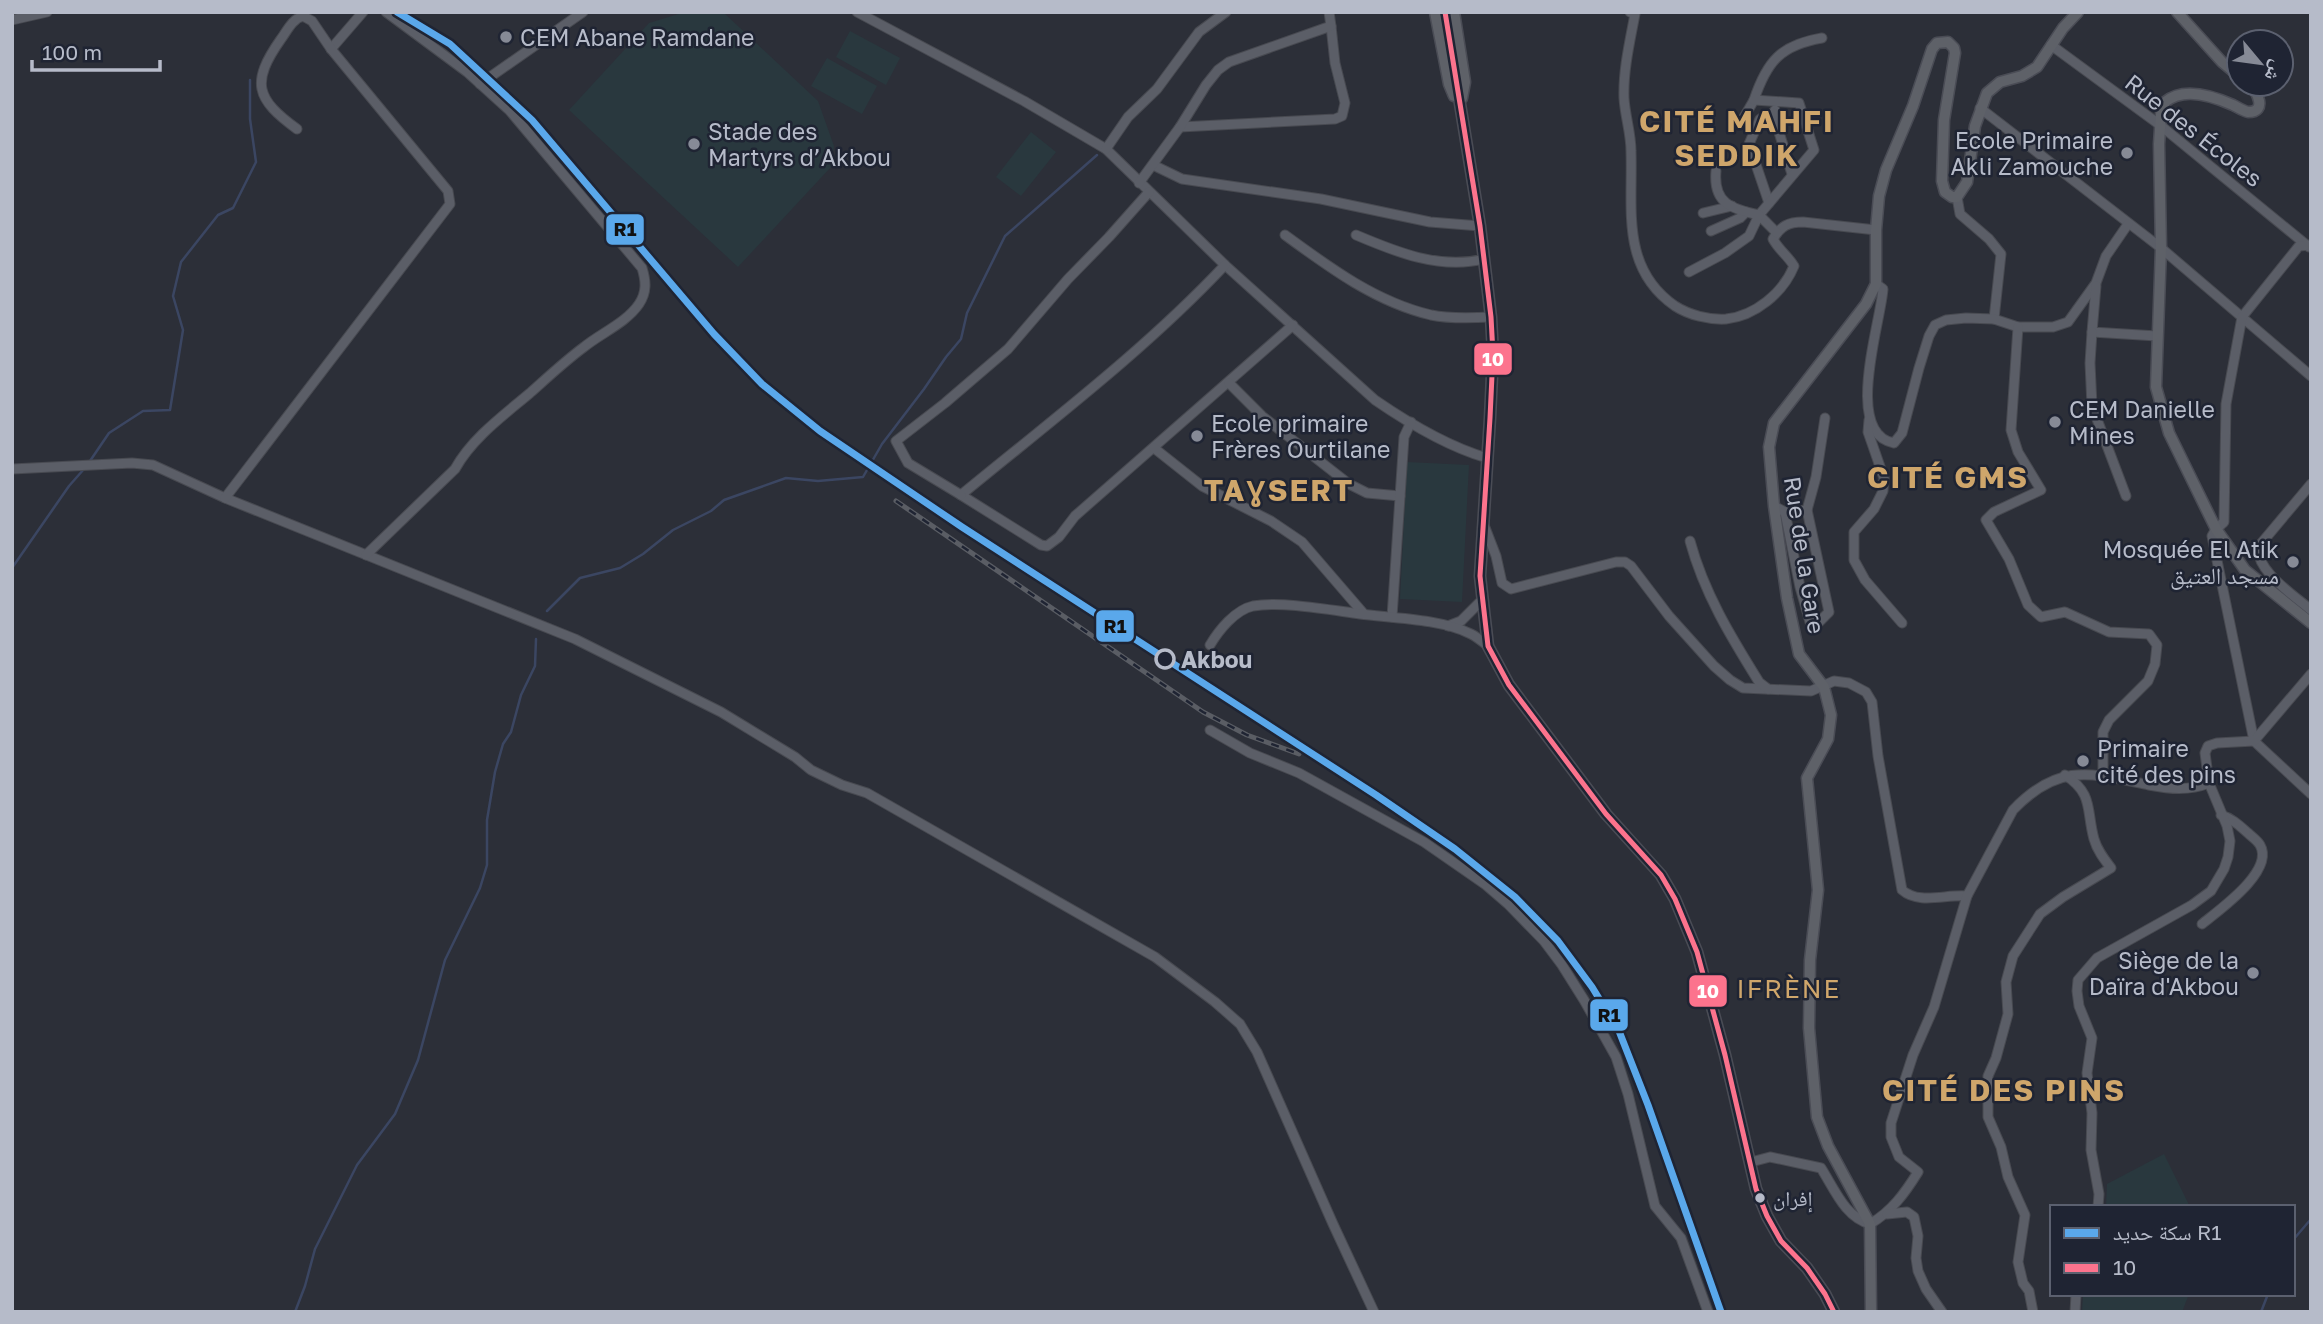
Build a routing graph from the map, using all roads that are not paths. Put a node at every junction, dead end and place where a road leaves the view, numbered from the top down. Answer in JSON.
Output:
{"nodes":[{"id":1,"x":47,"y":12,"type":"edge"},
{"id":2,"x":363,"y":12,"type":"edge"},
{"id":3,"x":386,"y":12,"type":"edge"},
{"id":4,"x":583,"y":12,"type":"edge"},
{"id":5,"x":857,"y":12,"type":"edge"},
{"id":6,"x":1226,"y":12,"type":"edge"},
{"id":7,"x":1329,"y":12,"type":"edge"},
{"id":8,"x":1435,"y":12,"type":"edge"},
{"id":9,"x":1445,"y":12,"type":"edge"},
{"id":10,"x":1455,"y":12,"type":"edge"},
{"id":11,"x":2078,"y":12,"type":"edge"},
{"id":12,"x":2177,"y":12,"type":"edge"},
{"id":13,"x":1634,"y":13,"type":"edge"},
{"id":14,"x":12,"y":20,"type":"edge"},
{"id":15,"x":1331,"y":26,"type":"junction"},
{"id":16,"x":1822,"y":38,"type":"dead end"},
{"id":17,"x":2051,"y":45,"type":"junction"},
{"id":18,"x":331,"y":49,"type":"junction"},
{"id":19,"x":2225,"y":64,"type":"edge"},
{"id":20,"x":480,"y":83,"type":"junction"},
{"id":21,"x":2260,"y":98,"type":"edge"},
{"id":22,"x":1754,"y":100,"type":"junction"},
{"id":23,"x":1783,"y":101,"type":"junction"},
{"id":24,"x":1460,"y":104,"type":"junction"},
{"id":25,"x":1980,"y":108,"type":"junction"},
{"id":26,"x":1773,"y":113,"type":"junction"},
{"id":27,"x":1744,"y":119,"type":"dead end"},
{"id":28,"x":2160,"y":125,"type":"junction"},
{"id":29,"x":1180,"y":127,"type":"junction"},
{"id":30,"x":297,"y":129,"type":"dead end"},
{"id":31,"x":1106,"y":149,"type":"junction"},
{"id":32,"x":1153,"y":165,"type":"junction"},
{"id":33,"x":1716,"y":171,"type":"dead end"},
{"id":34,"x":1792,"y":174,"type":"junction"},
{"id":35,"x":1139,"y":183,"type":"junction"},
{"id":36,"x":1714,"y":187,"type":"junction"},
{"id":37,"x":1703,"y":188,"type":"dead end"},
{"id":38,"x":1149,"y":192,"type":"junction"},
{"id":39,"x":1956,"y":197,"type":"junction"},
{"id":40,"x":1769,"y":203,"type":"junction"},
{"id":41,"x":1732,"y":206,"type":"junction"},
{"id":42,"x":1746,"y":212,"type":"junction"},
{"id":43,"x":1703,"y":213,"type":"dead end"},
{"id":44,"x":1759,"y":215,"type":"junction"},
{"id":45,"x":2128,"y":224,"type":"junction"},
{"id":46,"x":1479,"y":226,"type":"junction"},
{"id":47,"x":1876,"y":230,"type":"junction"},
{"id":48,"x":1711,"y":231,"type":"dead end"},
{"id":49,"x":1777,"y":233,"type":"junction"},
{"id":50,"x":1284,"y":235,"type":"dead end"},
{"id":51,"x":1356,"y":235,"type":"dead end"},
{"id":52,"x":2310,"y":246,"type":"edge"},
{"id":53,"x":2161,"y":248,"type":"junction"},
{"id":54,"x":1484,"y":259,"type":"junction"},
{"id":55,"x":1225,"y":265,"type":"junction"},
{"id":56,"x":1689,"y":272,"type":"dead end"},
{"id":57,"x":2096,"y":283,"type":"junction"},
{"id":58,"x":1876,"y":284,"type":"junction"},
{"id":59,"x":1491,"y":317,"type":"junction"},
{"id":60,"x":2242,"y":317,"type":"junction"},
{"id":61,"x":1994,"y":319,"type":"junction"},
{"id":62,"x":1293,"y":326,"type":"junction"},
{"id":63,"x":2018,"y":327,"type":"junction"},
{"id":64,"x":2092,"y":332,"type":"junction"},
{"id":65,"x":2157,"y":336,"type":"junction"},
{"id":66,"x":2311,"y":376,"type":"edge"},
{"id":67,"x":1229,"y":383,"type":"junction"},
{"id":68,"x":1825,"y":418,"type":"dead end"},
{"id":69,"x":1870,"y":418,"type":"junction"},
{"id":70,"x":1411,"y":422,"type":"junction"},
{"id":71,"x":1154,"y":448,"type":"junction"},
{"id":72,"x":1487,"y":458,"type":"junction"},
{"id":73,"x":12,"y":469,"type":"edge"},
{"id":74,"x":2311,"y":484,"type":"edge"},
{"id":75,"x":961,"y":495,"type":"junction"},
{"id":76,"x":1401,"y":496,"type":"junction"},
{"id":77,"x":2126,"y":496,"type":"dead end"},
{"id":78,"x":225,"y":498,"type":"junction"},
{"id":79,"x":1774,"y":506,"type":"junction"},
{"id":80,"x":1807,"y":510,"type":"junction"},
{"id":81,"x":1785,"y":512,"type":"junction"},
{"id":82,"x":1483,"y":521,"type":"junction"},
{"id":83,"x":2214,"y":533,"type":"junction"},
{"id":84,"x":1690,"y":541,"type":"dead end"},
{"id":85,"x":366,"y":555,"type":"junction"},
{"id":86,"x":1481,"y":601,"type":"junction"},
{"id":87,"x":2311,"y":610,"type":"edge"},
{"id":88,"x":1364,"y":615,"type":"junction"},
{"id":89,"x":1392,"y":617,"type":"junction"},
{"id":90,"x":1902,"y":623,"type":"dead end"},
{"id":91,"x":2311,"y":623,"type":"edge"},
{"id":92,"x":1448,"y":626,"type":"junction"},
{"id":93,"x":1210,"y":645,"type":"dead end"},
{"id":94,"x":1488,"y":646,"type":"junction"},
{"id":95,"x":2311,"y":674,"type":"edge"},
{"id":96,"x":1824,"y":687,"type":"junction"},
{"id":97,"x":1768,"y":689,"type":"junction"},
{"id":98,"x":1210,"y":730,"type":"dead end"},
{"id":99,"x":2254,"y":741,"type":"junction"},
{"id":100,"x":2065,"y":775,"type":"junction"},
{"id":101,"x":2104,"y":776,"type":"junction"},
{"id":102,"x":2209,"y":783,"type":"junction"},
{"id":103,"x":2311,"y":794,"type":"edge"},
{"id":104,"x":2221,"y":815,"type":"junction"},
{"id":105,"x":1967,"y":896,"type":"junction"},
{"id":106,"x":2202,"y":924,"type":"dead end"},
{"id":107,"x":1751,"y":1162,"type":"junction"},
{"id":108,"x":2098,"y":1205,"type":"edge"},
{"id":109,"x":1887,"y":1214,"type":"junction"},
{"id":110,"x":1870,"y":1224,"type":"junction"},
{"id":111,"x":1374,"y":1312,"type":"edge"},
{"id":112,"x":1708,"y":1312,"type":"edge"},
{"id":113,"x":1834,"y":1312,"type":"edge"},
{"id":114,"x":1871,"y":1312,"type":"edge"},
{"id":115,"x":1942,"y":1312,"type":"edge"},
{"id":116,"x":2033,"y":1312,"type":"edge"}],
"edges":[{"from":1,"to":14,"type":"street"},
{"from":2,"to":18,"type":"street"},
{"from":3,"to":20,"type":"street"},
{"from":4,"to":20,"type":"street"},
{"from":5,"to":31,"type":"street"},
{"from":6,"to":31,"type":"street"},
{"from":7,"to":15,"type":"street"},
{"from":8,"to":24,"type":"main road"},
{"from":9,"to":24,"type":"main road"},
{"from":10,"to":24,"type":"main road"},
{"from":11,"to":17,"type":"main road"},
{"from":12,"to":19,"type":"main road"},
{"from":13,"to":49,"type":"street"},
{"from":15,"to":29,"type":"street"},
{"from":15,"to":29,"type":"street"},
{"from":16,"to":22,"type":"street"},
{"from":17,"to":25,"type":"main road"},
{"from":17,"to":28,"type":"street","name":"Rue des Écoles"},
{"from":18,"to":30,"type":"street"},
{"from":18,"to":78,"type":"street"},
{"from":20,"to":85,"type":"street"},
{"from":21,"to":28,"type":"main road"},
{"from":22,"to":23,"type":"street"},
{"from":22,"to":27,"type":"street"},
{"from":23,"to":26,"type":"street"},
{"from":23,"to":34,"type":"street"},
{"from":24,"to":46,"type":"main road"},
{"from":25,"to":39,"type":"main road"},
{"from":25,"to":45,"type":"street"},
{"from":26,"to":34,"type":"street"},
{"from":26,"to":40,"type":"street"},
{"from":28,"to":52,"type":"street","name":"Rue des Écoles"},
{"from":28,"to":53,"type":"main road"},
{"from":29,"to":32,"type":"street"},
{"from":31,"to":35,"type":"street"},
{"from":32,"to":35,"type":"street"},
{"from":32,"to":46,"type":"street"},
{"from":33,"to":36,"type":"street"},
{"from":34,"to":40,"type":"street"},
{"from":35,"to":38,"type":"street"},
{"from":36,"to":37,"type":"street"},
{"from":36,"to":41,"type":"street"},
{"from":38,"to":55,"type":"street"},
{"from":38,"to":75,"type":"street"},
{"from":39,"to":47,"type":"main road"},
{"from":39,"to":61,"type":"street"},
{"from":40,"to":44,"type":"street"},
{"from":41,"to":42,"type":"street"},
{"from":41,"to":43,"type":"street"},
{"from":42,"to":44,"type":"street"},
{"from":42,"to":48,"type":"street"},
{"from":44,"to":49,"type":"street"},
{"from":44,"to":56,"type":"street"},
{"from":45,"to":53,"type":"street"},
{"from":45,"to":57,"type":"street"},
{"from":46,"to":54,"type":"main road"},
{"from":47,"to":49,"type":"street"},
{"from":47,"to":58,"type":"main road"},
{"from":50,"to":59,"type":"street"},
{"from":51,"to":54,"type":"street"},
{"from":52,"to":60,"type":"street"},
{"from":53,"to":60,"type":"street"},
{"from":53,"to":65,"type":"main road"},
{"from":54,"to":59,"type":"main road"},
{"from":55,"to":62,"type":"street"},
{"from":55,"to":75,"type":"street"},
{"from":57,"to":63,"type":"street"},
{"from":57,"to":64,"type":"street"},
{"from":58,"to":69,"type":"street"},
{"from":58,"to":79,"type":"main road","name":"Rue de la Gare"},
{"from":59,"to":72,"type":"main road"},
{"from":60,"to":66,"type":"street"},
{"from":60,"to":83,"type":"street"},
{"from":61,"to":63,"type":"street"},
{"from":61,"to":69,"type":"street"},
{"from":62,"to":67,"type":"street"},
{"from":62,"to":70,"type":"street"},
{"from":63,"to":101,"type":"street"},
{"from":64,"to":65,"type":"street"},
{"from":64,"to":77,"type":"street"},
{"from":65,"to":83,"type":"main road"},
{"from":67,"to":71,"type":"street"},
{"from":67,"to":76,"type":"street"},
{"from":68,"to":80,"type":"street"},
{"from":69,"to":90,"type":"street"},
{"from":70,"to":72,"type":"street"},
{"from":70,"to":76,"type":"street"},
{"from":71,"to":75,"type":"street"},
{"from":71,"to":88,"type":"street"},
{"from":72,"to":82,"type":"main road"},
{"from":73,"to":78,"type":"street"},
{"from":74,"to":87,"type":"street"},
{"from":76,"to":89,"type":"street"},
{"from":78,"to":85,"type":"street"},
{"from":79,"to":81,"type":"street"},
{"from":79,"to":96,"type":"main road","name":"Rue de la Gare"},
{"from":80,"to":81,"type":"street"},
{"from":80,"to":81,"type":"street"},
{"from":82,"to":86,"type":"main road"},
{"from":82,"to":97,"type":"street"},
{"from":83,"to":91,"type":"main road"},
{"from":83,"to":99,"type":"street"},
{"from":84,"to":97,"type":"street"},
{"from":85,"to":111,"type":"street"},
{"from":86,"to":92,"type":"street"},
{"from":86,"to":94,"type":"main road"},
{"from":88,"to":89,"type":"street"},
{"from":88,"to":93,"type":"street"},
{"from":89,"to":92,"type":"street"},
{"from":92,"to":94,"type":"street"},
{"from":94,"to":107,"type":"main road"},
{"from":95,"to":99,"type":"street"},
{"from":96,"to":97,"type":"street"},
{"from":96,"to":105,"type":"street"},
{"from":96,"to":110,"type":"main road","name":"Rue de la Gare"},
{"from":98,"to":112,"type":"street"},
{"from":99,"to":102,"type":"street"},
{"from":99,"to":103,"type":"street"},
{"from":100,"to":101,"type":"street"},
{"from":100,"to":105,"type":"street"},
{"from":100,"to":116,"type":"street"},
{"from":101,"to":102,"type":"street"},
{"from":102,"to":104,"type":"street"},
{"from":104,"to":106,"type":"street"},
{"from":104,"to":108,"type":"street"},
{"from":105,"to":109,"type":"street"},
{"from":107,"to":110,"type":"street"},
{"from":107,"to":113,"type":"main road"},
{"from":109,"to":110,"type":"street"},
{"from":109,"to":115,"type":"street"},
{"from":110,"to":114,"type":"main road","name":"Rue de la Gare"}]}
